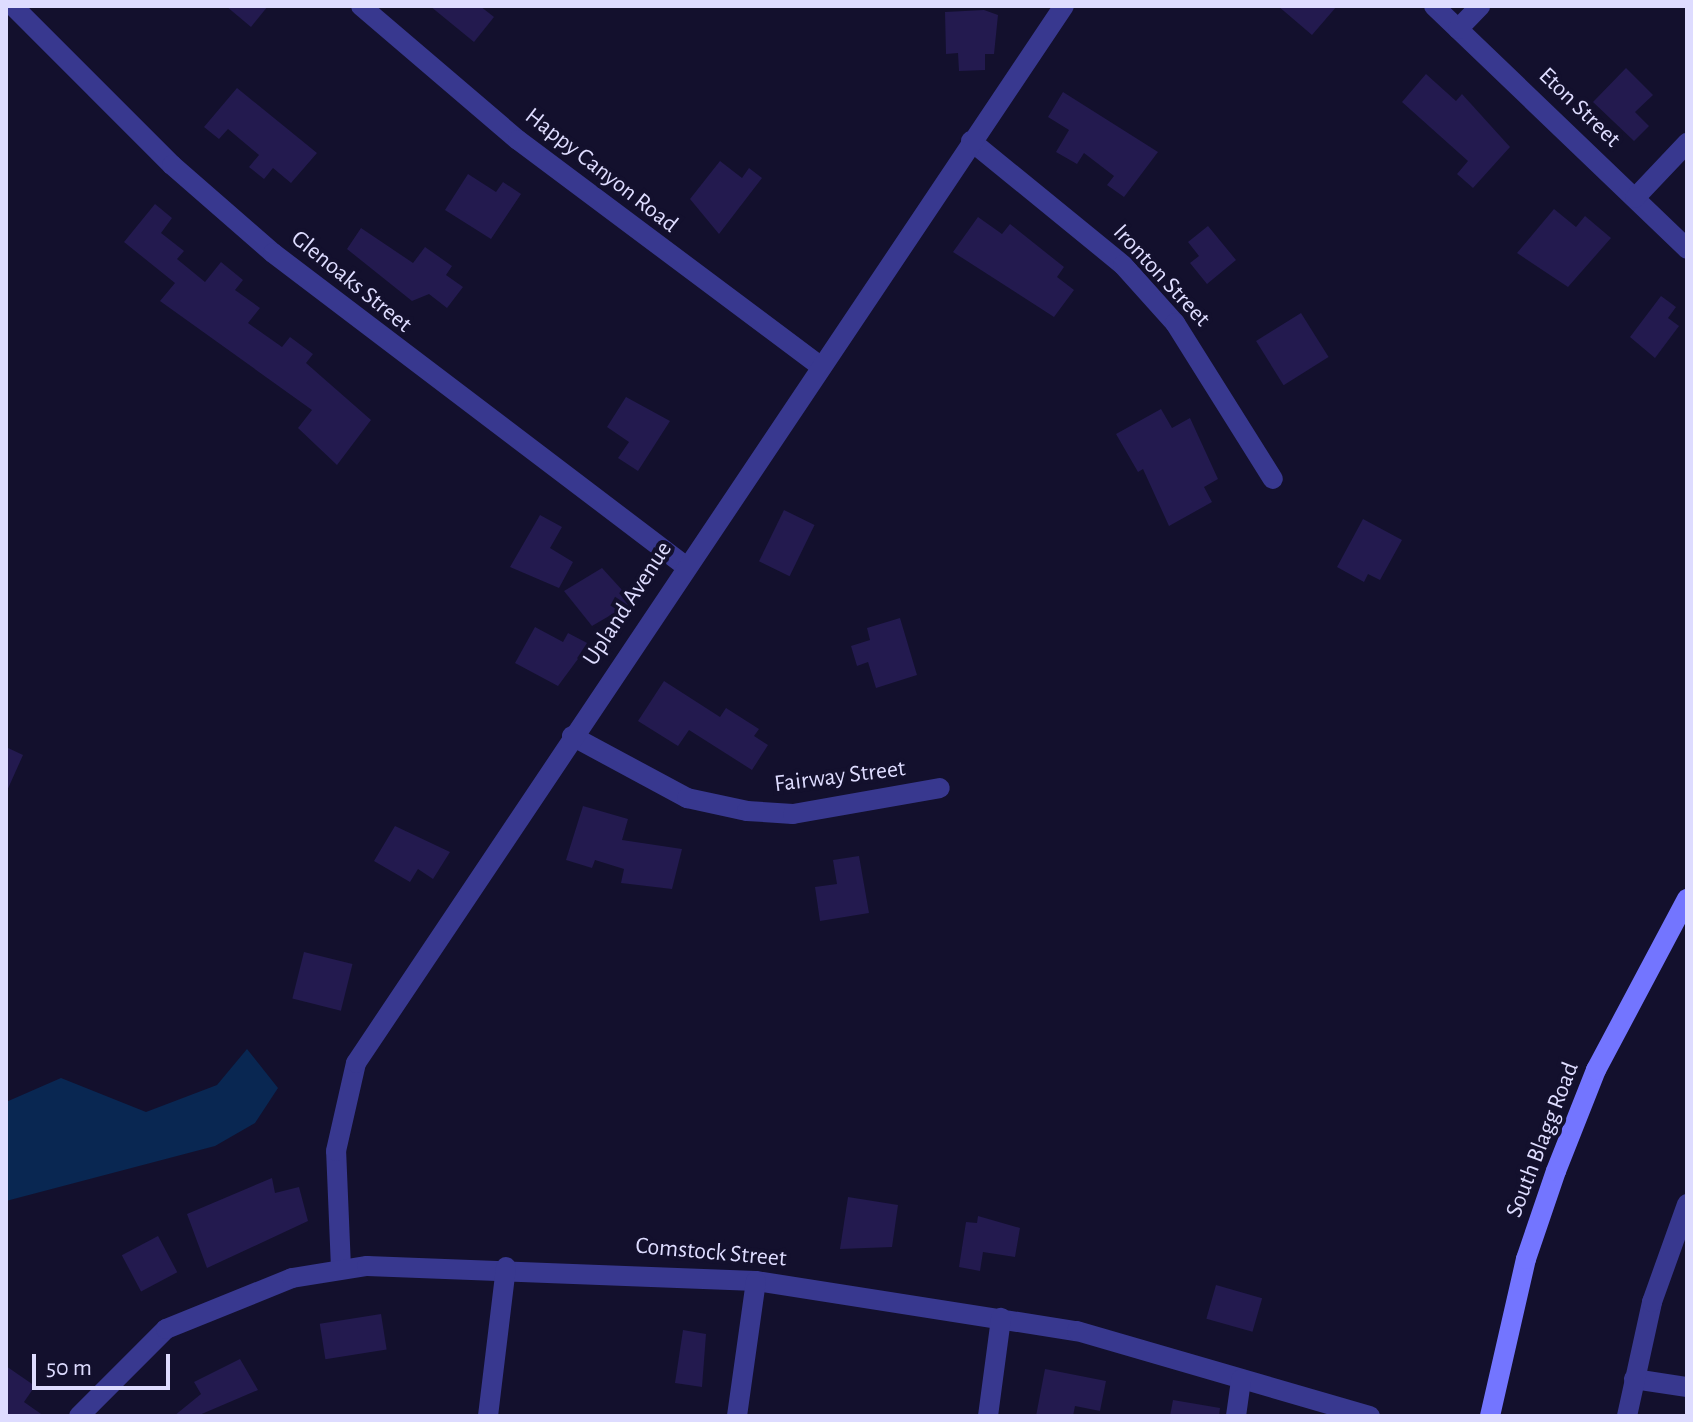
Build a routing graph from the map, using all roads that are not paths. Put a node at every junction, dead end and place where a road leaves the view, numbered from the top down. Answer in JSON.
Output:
{"nodes":[{"id":1,"x":13,"y":6,"type":"edge"},
{"id":2,"x":361,"y":6,"type":"edge"},
{"id":3,"x":1434,"y":6,"type":"edge"},
{"id":4,"x":1480,"y":6,"type":"edge"},
{"id":5,"x":1061,"y":7,"type":"edge"},
{"id":6,"x":1458,"y":29,"type":"junction"},
{"id":7,"x":971,"y":141,"type":"junction"},
{"id":8,"x":1687,"y":143,"type":"edge"},
{"id":9,"x":1635,"y":198,"type":"junction"},
{"id":10,"x":1687,"y":249,"type":"edge"},
{"id":11,"x":819,"y":365,"type":"junction"},
{"id":12,"x":1273,"y":479,"type":"dead end"},
{"id":13,"x":684,"y":565,"type":"junction"},
{"id":14,"x":572,"y":736,"type":"junction"},
{"id":15,"x":940,"y":788,"type":"dead end"},
{"id":16,"x":1687,"y":899,"type":"edge"},
{"id":17,"x":1684,"y":1217,"type":"edge"},
{"id":18,"x":506,"y":1267,"type":"junction"},
{"id":19,"x":341,"y":1268,"type":"junction"},
{"id":20,"x":756,"y":1281,"type":"junction"},
{"id":21,"x":1001,"y":1318,"type":"junction"},
{"id":22,"x":1241,"y":1379,"type":"junction"},
{"id":23,"x":1634,"y":1379,"type":"junction"},
{"id":24,"x":1687,"y":1387,"type":"edge"},
{"id":25,"x":79,"y":1416,"type":"edge"},
{"id":26,"x":488,"y":1416,"type":"edge"},
{"id":27,"x":737,"y":1416,"type":"edge"},
{"id":28,"x":988,"y":1416,"type":"edge"},
{"id":29,"x":1236,"y":1416,"type":"edge"},
{"id":30,"x":1370,"y":1416,"type":"edge"},
{"id":31,"x":1490,"y":1416,"type":"edge"},
{"id":32,"x":1627,"y":1416,"type":"edge"}],
"edges":[{"from":1,"to":13,"type":"street","name":"Glenoaks Street"},
{"from":2,"to":11,"type":"street","name":"Happy Canyon Road"},
{"from":3,"to":6,"type":"street","name":"Eton Street"},
{"from":4,"to":6,"type":"street"},
{"from":5,"to":7,"type":"street","name":"Upland Avenue"},
{"from":6,"to":9,"type":"street","name":"Eton Street"},
{"from":7,"to":11,"type":"street","name":"Upland Avenue"},
{"from":7,"to":12,"type":"street","name":"Ironton Street"},
{"from":8,"to":9,"type":"street"},
{"from":9,"to":10,"type":"street","name":"Eton Street"},
{"from":11,"to":13,"type":"street","name":"Upland Avenue"},
{"from":13,"to":14,"type":"street","name":"Upland Avenue"},
{"from":14,"to":15,"type":"street","name":"Fairway Street"},
{"from":14,"to":19,"type":"street","name":"Upland Avenue"},
{"from":16,"to":31,"type":"main road","name":"South Blagg Road"},
{"from":17,"to":23,"type":"street"},
{"from":18,"to":19,"type":"street","name":"Comstock Street"},
{"from":18,"to":20,"type":"street","name":"Comstock Street"},
{"from":18,"to":26,"type":"street"},
{"from":19,"to":25,"type":"street","name":"Comstock Street"},
{"from":20,"to":21,"type":"street","name":"Comstock Street"},
{"from":20,"to":27,"type":"street"},
{"from":21,"to":22,"type":"street","name":"Comstock Street"},
{"from":21,"to":28,"type":"street"},
{"from":22,"to":29,"type":"street"},
{"from":22,"to":30,"type":"street","name":"Comstock Street"},
{"from":23,"to":24,"type":"street"},
{"from":23,"to":32,"type":"street"}]}
